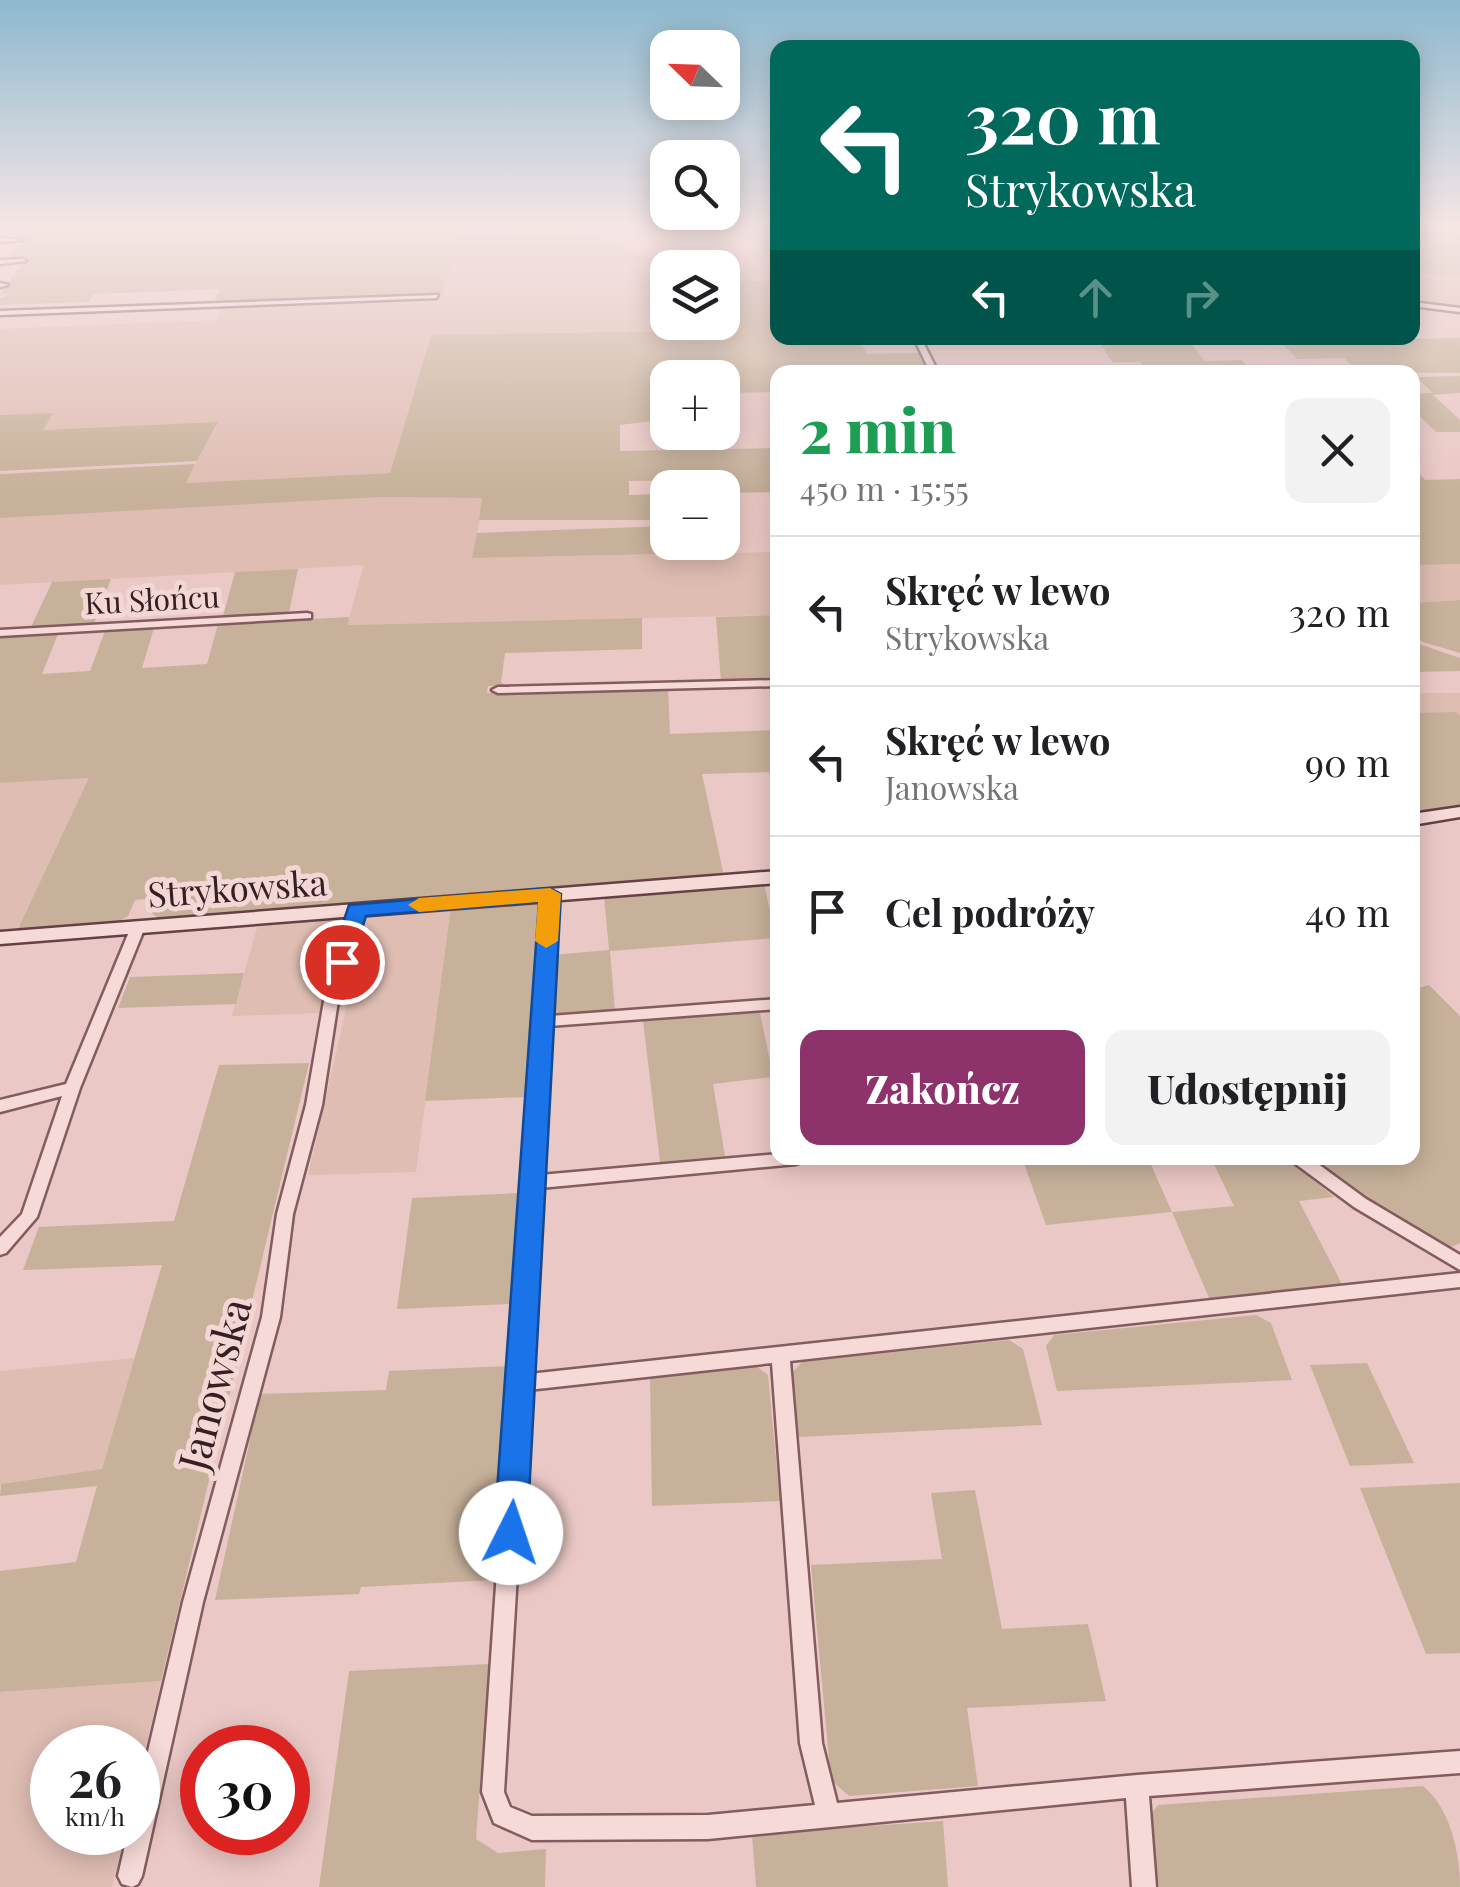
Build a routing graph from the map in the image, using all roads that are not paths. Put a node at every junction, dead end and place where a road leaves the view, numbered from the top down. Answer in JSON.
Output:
{"nodes":[{"id":1,"x":307,"y":616,"type":"dead end"},
{"id":2,"x":0,"y":633,"type":"edge"},
{"id":3,"x":770,"y":683,"type":"edge"},
{"id":4,"x":498,"y":690,"type":"dead end"},
{"id":5,"x":1460,"y":812,"type":"edge"},
{"id":6,"x":1420,"y":819,"type":"edge"},
{"id":7,"x":770,"y":878,"type":"edge"},
{"id":8,"x":550,"y":894,"type":"junction"},
{"id":9,"x":356,"y":910,"type":"junction"},
{"id":10,"x":138,"y":927,"type":"junction"},
{"id":11,"x":0,"y":938,"type":"edge"},
{"id":12,"x":770,"y":1005,"type":"edge"},
{"id":13,"x":540,"y":1022,"type":"junction"},
{"id":14,"x":72,"y":1088,"type":"junction"},
{"id":15,"x":0,"y":1106,"type":"edge"},
{"id":16,"x":770,"y":1160,"type":"edge"},
{"id":17,"x":1308,"y":1165,"type":"edge"},
{"id":18,"x":533,"y":1182,"type":"junction"},
{"id":19,"x":0,"y":1248,"type":"edge"},
{"id":20,"x":1460,"y":1263,"type":"edge"},
{"id":21,"x":1460,"y":1280,"type":"edge"},
{"id":22,"x":780,"y":1354,"type":"junction"},
{"id":23,"x":521,"y":1383,"type":"junction"},
{"id":24,"x":1460,"y":1762,"type":"edge"},
{"id":25,"x":1137,"y":1786,"type":"junction"},
{"id":26,"x":829,"y":1816,"type":"junction"},
{"id":27,"x":130,"y":1876,"type":"dead end"},
{"id":28,"x":1144,"y":1887,"type":"edge"}],
"edges":[{"from":1,"to":2,"type":"street","name":"Ku Słońcu"},
{"from":3,"to":4,"type":"street"},
{"from":5,"to":6,"type":"street"},
{"from":7,"to":8,"type":"street","name":"Strykowska"},
{"from":8,"to":9,"type":"street","name":"Strykowska"},
{"from":8,"to":13,"type":"street"},
{"from":9,"to":10,"type":"street","name":"Strykowska"},
{"from":9,"to":27,"type":"street","name":"Janowska"},
{"from":10,"to":11,"type":"street","name":"Strykowska"},
{"from":10,"to":14,"type":"street"},
{"from":12,"to":13,"type":"street"},
{"from":13,"to":18,"type":"street"},
{"from":14,"to":15,"type":"street"},
{"from":14,"to":19,"type":"street"},
{"from":16,"to":18,"type":"street"},
{"from":17,"to":20,"type":"street"},
{"from":18,"to":23,"type":"street"},
{"from":21,"to":22,"type":"street"},
{"from":22,"to":23,"type":"street"},
{"from":22,"to":26,"type":"street"},
{"from":23,"to":26,"type":"street"},
{"from":24,"to":25,"type":"street"},
{"from":25,"to":26,"type":"street"},
{"from":25,"to":28,"type":"street"}]}
